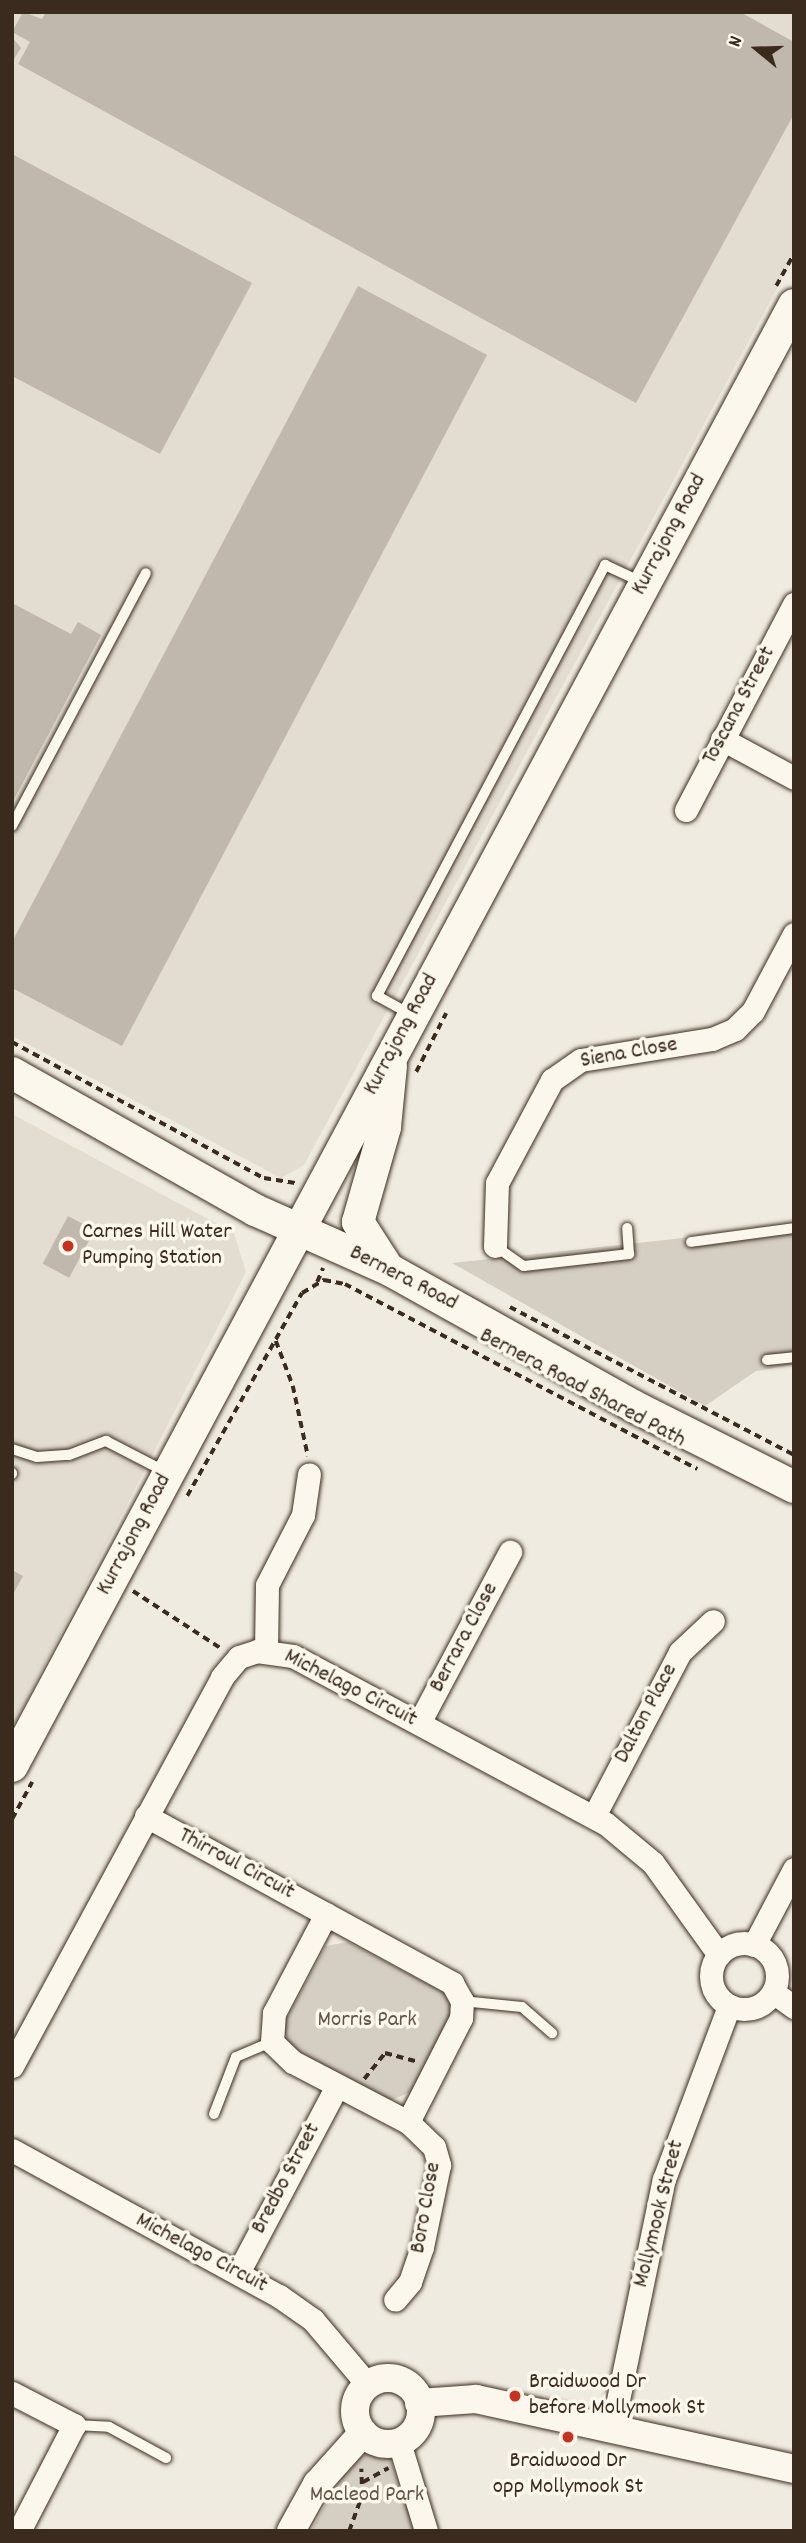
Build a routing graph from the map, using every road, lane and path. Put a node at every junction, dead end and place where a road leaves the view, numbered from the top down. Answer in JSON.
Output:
{"nodes":[{"id":1,"x":794,"y":305,"type":"edge"},
{"id":2,"x":146,"y":573,"type":"dead end"},
{"id":3,"x":644,"y":583,"type":"junction"},
{"id":4,"x":794,"y":604,"type":"edge"},
{"id":5,"x":722,"y":739,"type":"junction"},
{"id":6,"x":794,"y":778,"type":"edge"},
{"id":7,"x":687,"y":810,"type":"dead end"},
{"id":8,"x":12,"y":826,"type":"edge"},
{"id":9,"x":794,"y":934,"type":"edge"},
{"id":10,"x":412,"y":1015,"type":"junction"},
{"id":11,"x":12,"y":1042,"type":"edge"},
{"id":12,"x":392,"y":1051,"type":"junction"},
{"id":13,"x":12,"y":1073,"type":"edge"},
{"id":14,"x":296,"y":1182,"type":"dead end"},
{"id":15,"x":627,"y":1228,"type":"dead end"},
{"id":16,"x":794,"y":1228,"type":"edge"},
{"id":17,"x":298,"y":1230,"type":"junction"},
{"id":18,"x":691,"y":1242,"type":"dead end"},
{"id":19,"x":495,"y":1246,"type":"joint"},
{"id":20,"x":390,"y":1270,"type":"junction"},
{"id":21,"x":317,"y":1282,"type":"dead end"},
{"id":22,"x":500,"y":1303,"type":"dead end"},
{"id":23,"x":276,"y":1341,"type":"dead end"},
{"id":24,"x":794,"y":1357,"type":"edge"},
{"id":25,"x":767,"y":1360,"type":"dead end"},
{"id":26,"x":12,"y":1449,"type":"edge"},
{"id":27,"x":794,"y":1455,"type":"edge"},
{"id":28,"x":704,"y":1472,"type":"dead end"},
{"id":29,"x":169,"y":1473,"type":"junction"},
{"id":30,"x":309,"y":1474,"type":"joint"},
{"id":31,"x":794,"y":1487,"type":"edge"},
{"id":32,"x":510,"y":1552,"type":"dead end"},
{"id":33,"x":133,"y":1591,"type":"dead end"},
{"id":34,"x":713,"y":1622,"type":"dead end"},
{"id":35,"x":266,"y":1650,"type":"junction"},
{"id":36,"x":235,"y":1661,"type":"junction"},
{"id":37,"x":419,"y":1723,"type":"junction"},
{"id":38,"x":12,"y":1766,"type":"edge"},
{"id":39,"x":146,"y":1816,"type":"junction"},
{"id":40,"x":594,"y":1816,"type":"junction"},
{"id":41,"x":794,"y":1869,"type":"edge"},
{"id":42,"x":326,"y":1914,"type":"junction"},
{"id":43,"x":754,"y":1945,"type":"junction"},
{"id":44,"x":719,"y":1955,"type":"junction"},
{"id":45,"x":773,"y":1992,"type":"junction"},
{"id":46,"x":462,"y":2001,"type":"junction"},
{"id":47,"x":730,"y":2006,"type":"junction"},
{"id":48,"x":794,"y":2007,"type":"edge"},
{"id":49,"x":552,"y":2033,"type":"dead end"},
{"id":50,"x":272,"y":2042,"type":"junction"},
{"id":51,"x":12,"y":2066,"type":"edge"},
{"id":52,"x":435,"y":2071,"type":"junction"},
{"id":53,"x":346,"y":2091,"type":"junction"},
{"id":54,"x":214,"y":2114,"type":"dead end"},
{"id":55,"x":408,"y":2122,"type":"junction"},
{"id":56,"x":12,"y":2150,"type":"edge"},
{"id":57,"x":237,"y":2273,"type":"junction"},
{"id":58,"x":395,"y":2300,"type":"dead end"},
{"id":59,"x":368,"y":2385,"type":"junction"},
{"id":60,"x":12,"y":2393,"type":"edge"},
{"id":61,"x":419,"y":2403,"type":"junction"},
{"id":62,"x":74,"y":2425,"type":"junction"},
{"id":63,"x":612,"y":2429,"type":"junction"},
{"id":64,"x":363,"y":2433,"type":"junction"},
{"id":65,"x":401,"y":2452,"type":"junction"},
{"id":66,"x":166,"y":2458,"type":"dead end"},
{"id":67,"x":794,"y":2469,"type":"edge"},
{"id":68,"x":19,"y":2531,"type":"edge"},
{"id":69,"x":292,"y":2531,"type":"edge"},
{"id":70,"x":349,"y":2531,"type":"edge"},
{"id":71,"x":426,"y":2531,"type":"edge"}],
"edges":[{"from":1,"to":3,"type":"main road","name":"Kurrajong Road"},
{"from":2,"to":8,"type":"lane"},
{"from":3,"to":10,"type":"main road","name":"Kurrajong Road"},
{"from":3,"to":10,"type":"lane"},
{"from":4,"to":5,"type":"street","name":"Toscana Street"},
{"from":5,"to":6,"type":"street"},
{"from":5,"to":7,"type":"street","name":"Toscana Street"},
{"from":9,"to":19,"type":"street","name":"Siena Close"},
{"from":10,"to":12,"type":"main road","name":"Kurrajong Road"},
{"from":11,"to":14,"type":"path"},
{"from":12,"to":17,"type":"main road","name":"Kurrajong Road"},
{"from":12,"to":20,"type":"main road"},
{"from":13,"to":17,"type":"main road","name":"Bernera Road"},
{"from":15,"to":19,"type":"lane"},
{"from":16,"to":18,"type":"lane"},
{"from":17,"to":20,"type":"main road","name":"Bernera Road"},
{"from":17,"to":29,"type":"main road","name":"Kurrajong Road"},
{"from":20,"to":31,"type":"main road","name":"Bernera Road"},
{"from":21,"to":28,"type":"path","name":"Bernera Road Shared Path"},
{"from":22,"to":27,"type":"path"},
{"from":23,"to":30,"type":"path"},
{"from":24,"to":25,"type":"lane"},
{"from":26,"to":29,"type":"lane"},
{"from":29,"to":38,"type":"main road","name":"Kurrajong Road"},
{"from":30,"to":35,"type":"street"},
{"from":32,"to":37,"type":"street","name":"Berrara Close"},
{"from":33,"to":36,"type":"path"},
{"from":34,"to":40,"type":"street","name":"Dalton Place"},
{"from":35,"to":36,"type":"street","name":"Michelago Circuit"},
{"from":35,"to":37,"type":"street","name":"Michelago Circuit"},
{"from":36,"to":39,"type":"street"},
{"from":37,"to":40,"type":"street","name":"Michelago Circuit"},
{"from":39,"to":42,"type":"street","name":"Thirroul Circuit"},
{"from":39,"to":51,"type":"street"},
{"from":40,"to":44,"type":"street","name":"Michelago Circuit"},
{"from":41,"to":43,"type":"street"},
{"from":42,"to":46,"type":"street","name":"Thirroul Circuit"},
{"from":42,"to":50,"type":"street"},
{"from":43,"to":44,"type":"street"},
{"from":43,"to":45,"type":"street"},
{"from":44,"to":47,"type":"street"},
{"from":45,"to":47,"type":"street"},
{"from":45,"to":48,"type":"street"},
{"from":46,"to":49,"type":"lane"},
{"from":46,"to":52,"type":"street"},
{"from":47,"to":63,"type":"street","name":"Mollymook Street"},
{"from":50,"to":53,"type":"street"},
{"from":50,"to":54,"type":"lane"},
{"from":52,"to":53,"type":"path"},
{"from":52,"to":55,"type":"street"},
{"from":53,"to":55,"type":"street"},
{"from":53,"to":57,"type":"street","name":"Bredbo Street"},
{"from":55,"to":58,"type":"street","name":"Boro Close"},
{"from":56,"to":57,"type":"street","name":"Michelago Circuit"},
{"from":57,"to":59,"type":"street","name":"Michelago Circuit"},
{"from":59,"to":61,"type":"street"},
{"from":59,"to":64,"type":"street"},
{"from":60,"to":62,"type":"street"},
{"from":61,"to":63,"type":"street"},
{"from":61,"to":65,"type":"street"},
{"from":62,"to":66,"type":"lane"},
{"from":62,"to":68,"type":"street"},
{"from":63,"to":67,"type":"street"},
{"from":64,"to":65,"type":"street"},
{"from":64,"to":69,"type":"street"},
{"from":65,"to":70,"type":"path"},
{"from":65,"to":71,"type":"street"}]}
